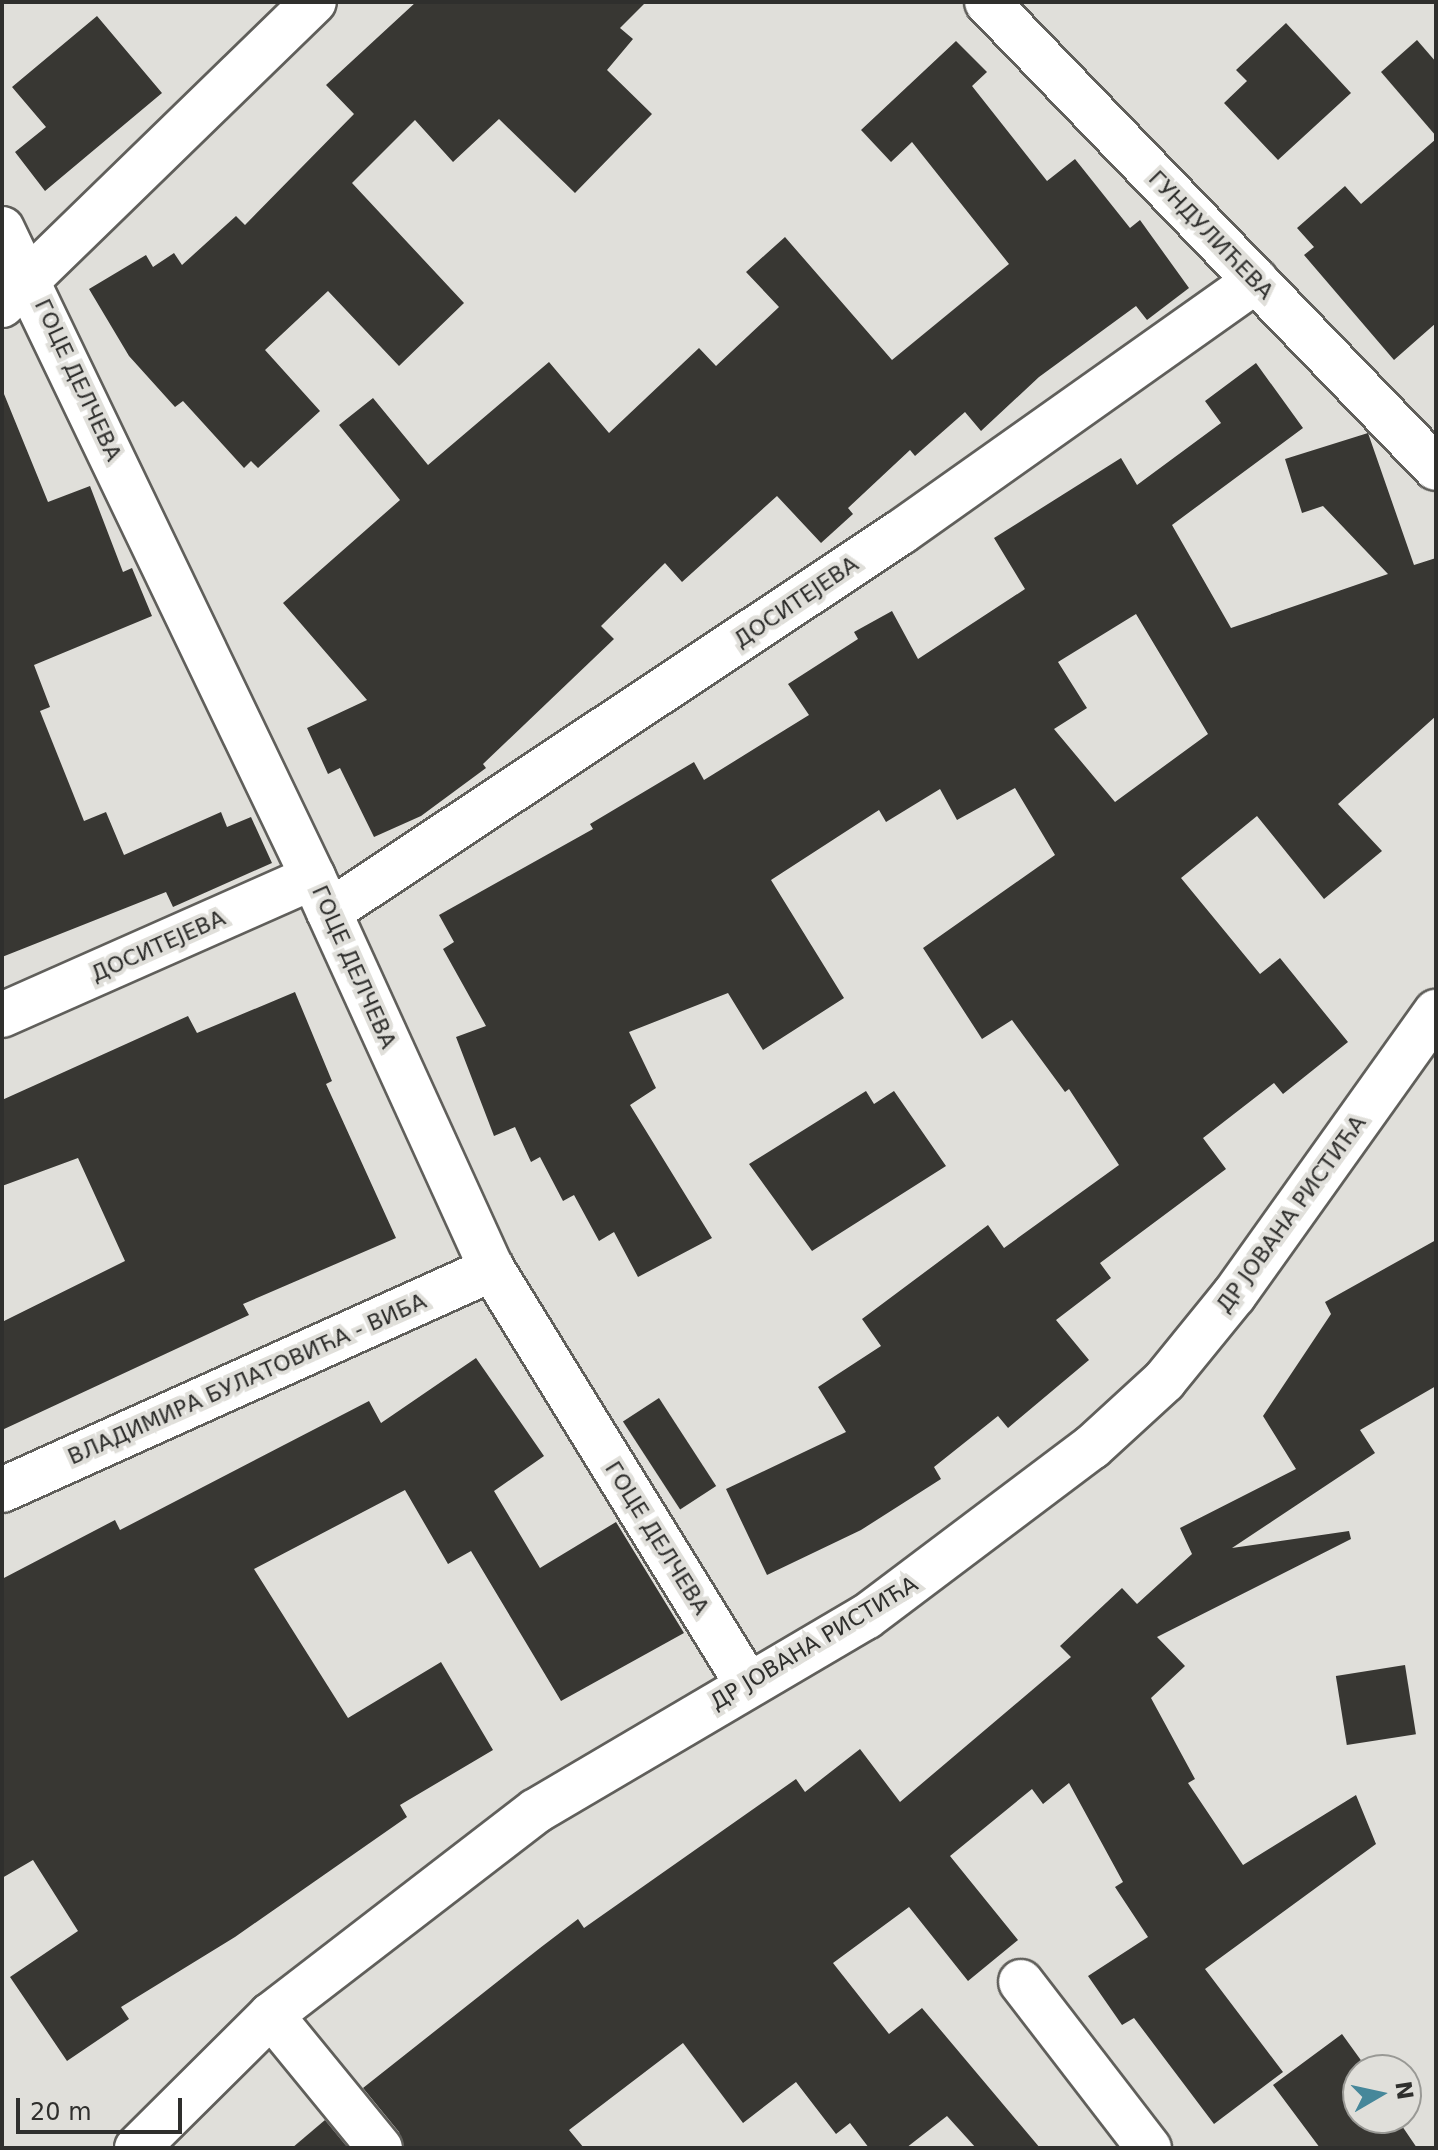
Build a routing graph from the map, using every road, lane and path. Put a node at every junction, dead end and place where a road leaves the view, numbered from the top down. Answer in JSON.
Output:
{"nodes":[{"id":1,"x":314,"y":2,"type":"edge"},
{"id":2,"x":987,"y":2,"type":"edge"},
{"id":3,"x":2,"y":229,"type":"edge"},
{"id":4,"x":1256,"y":281,"type":"junction"},
{"id":5,"x":16,"y":292,"type":"edge"},
{"id":6,"x":1436,"y":468,"type":"edge"},
{"id":7,"x":321,"y":895,"type":"junction"},
{"id":8,"x":1436,"y":1012,"type":"edge"},
{"id":9,"x":2,"y":1015,"type":"edge"},
{"id":10,"x":492,"y":1269,"type":"junction"},
{"id":11,"x":2,"y":1490,"type":"edge"},
{"id":12,"x":746,"y":1682,"type":"junction"},
{"id":13,"x":1021,"y":1982,"type":"dead end"},
{"id":14,"x":271,"y":2015,"type":"junction"},
{"id":15,"x":137,"y":2148,"type":"edge"},
{"id":16,"x":380,"y":2148,"type":"edge"},
{"id":17,"x":1149,"y":2148,"type":"edge"}],
"edges":[{"from":1,"to":5,"type":"street"},
{"from":2,"to":4,"type":"street","name":"ГУНДУЛИЋЕВА"},
{"from":3,"to":5,"type":"street","name":"ГОЦЕ ДЕЛЧЕВА"},
{"from":4,"to":6,"type":"street","name":"ГУНДУЛИЋЕВА"},
{"from":4,"to":7,"type":"street","name":"ДОСИТЕЈЕВА"},
{"from":5,"to":7,"type":"street","name":"ГОЦЕ ДЕЛЧЕВА"},
{"from":7,"to":9,"type":"street","name":"ДОСИТЕЈЕВА"},
{"from":7,"to":10,"type":"street","name":"ГОЦЕ ДЕЛЧЕВА"},
{"from":8,"to":12,"type":"street","name":"ДР ЈОВАНА РИСТИЋА"},
{"from":10,"to":11,"type":"street","name":"ВЛАДИМИРА БУЛАТОВИЋА - ВИБА"},
{"from":10,"to":12,"type":"street","name":"ГОЦЕ ДЕЛЧЕВА"},
{"from":12,"to":14,"type":"street","name":"ДР ЈОВАНА РИСТИЋА"},
{"from":13,"to":17,"type":"street"},
{"from":14,"to":15,"type":"street","name":"ДР ЈОВАНА РИСТИЋА"},
{"from":14,"to":16,"type":"street"}]}
